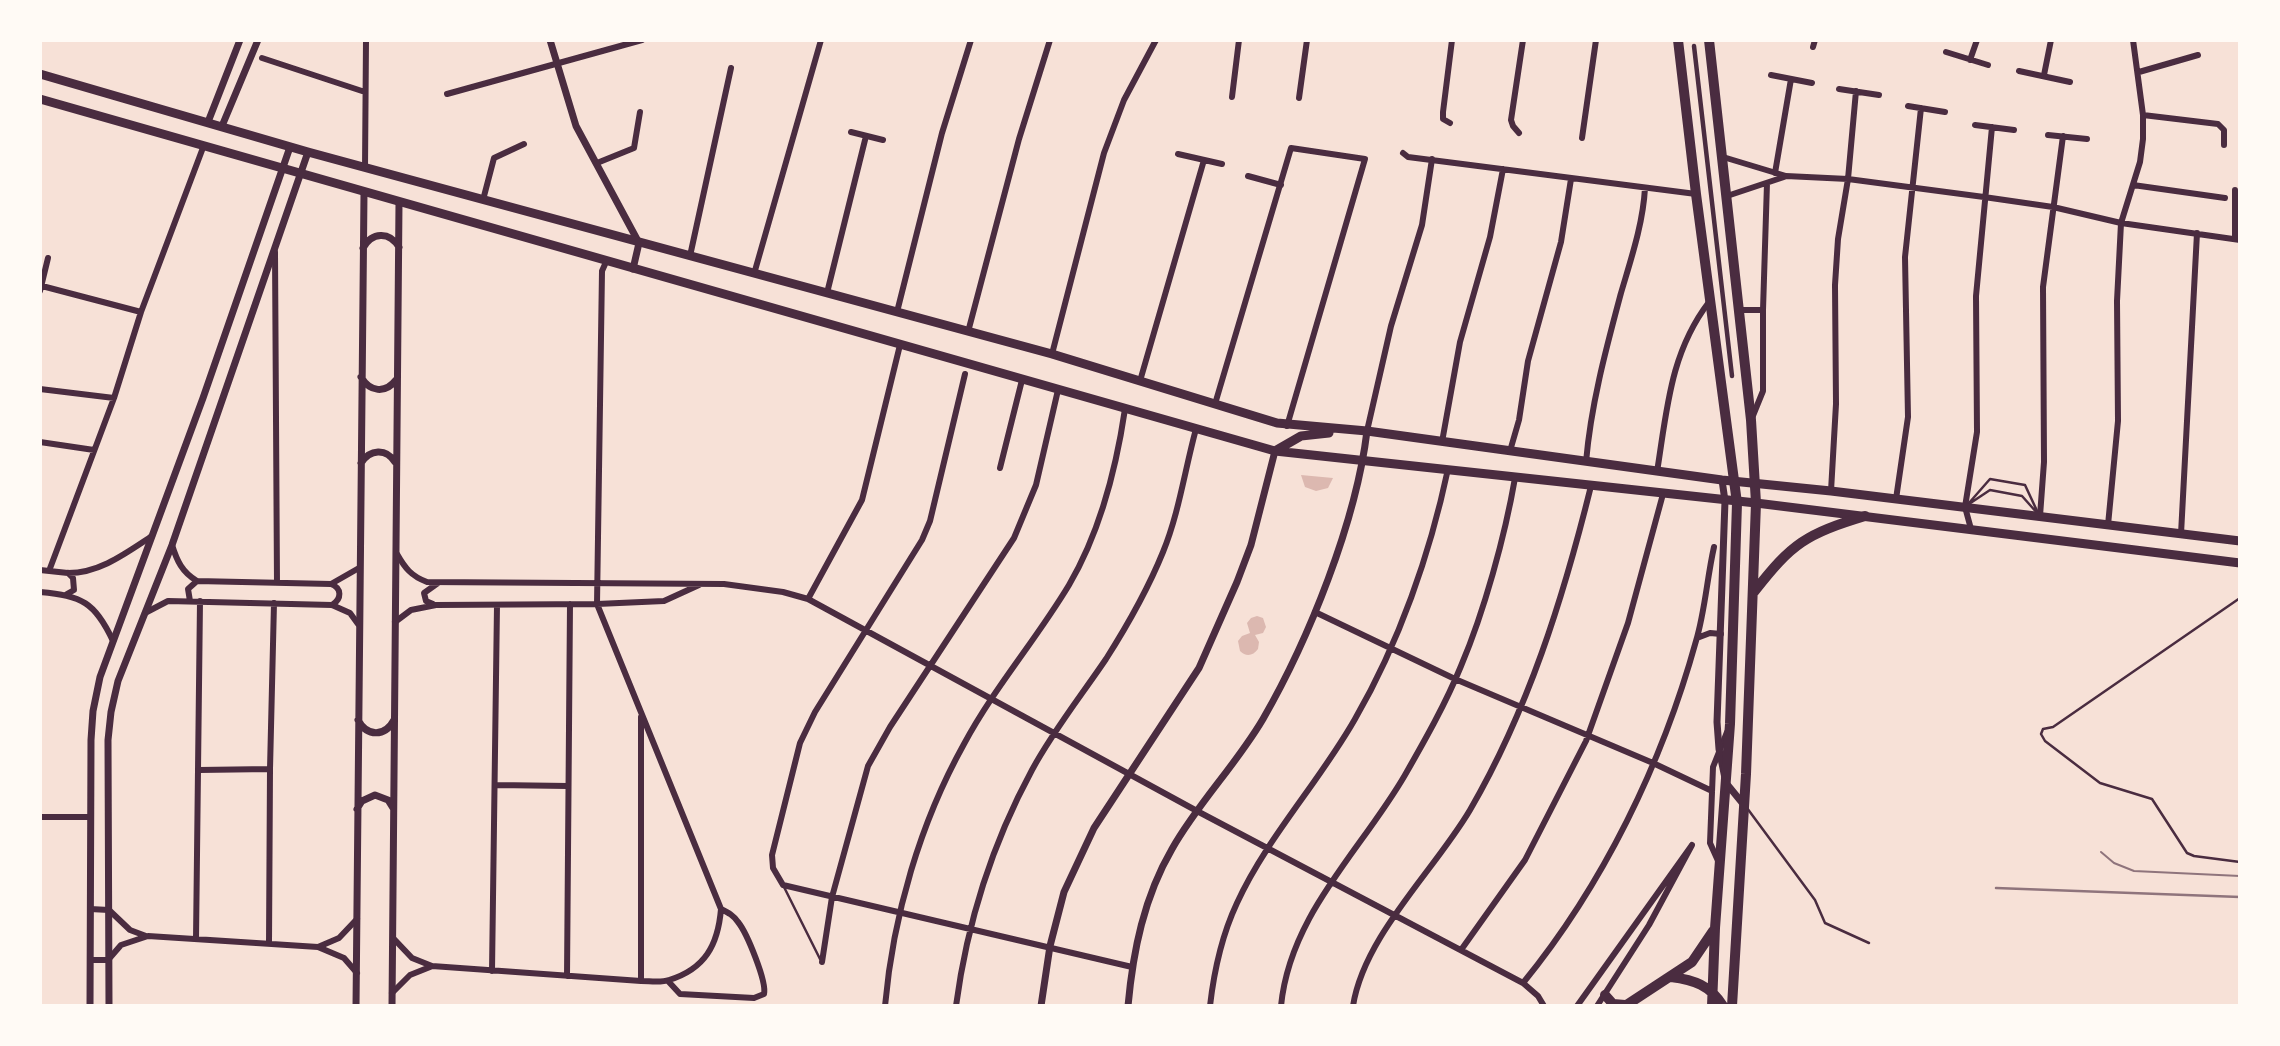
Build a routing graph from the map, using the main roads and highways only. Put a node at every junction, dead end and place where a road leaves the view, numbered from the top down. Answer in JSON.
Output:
{"nodes":[{"id":1,"x":1678,"y":40,"type":"edge"},
{"id":2,"x":1709,"y":40,"type":"edge"},
{"id":3,"x":40,"y":74,"type":"edge"},
{"id":4,"x":40,"y":99,"type":"edge"},
{"id":5,"x":1351,"y":430,"type":"junction"},
{"id":6,"x":1275,"y":451,"type":"junction"},
{"id":7,"x":1735,"y":482,"type":"junction"},
{"id":8,"x":1755,"y":484,"type":"junction"},
{"id":9,"x":1737,"y":503,"type":"junction"},
{"id":10,"x":1756,"y":503,"type":"junction"},
{"id":11,"x":1865,"y":516,"type":"junction"},
{"id":12,"x":2240,"y":541,"type":"edge"},
{"id":13,"x":2240,"y":563,"type":"edge"},
{"id":14,"x":1754,"y":592,"type":"junction"},
{"id":15,"x":1715,"y":928,"type":"junction"},
{"id":16,"x":1671,"y":977,"type":"junction"},
{"id":17,"x":1712,"y":992,"type":"junction"},
{"id":18,"x":1605,"y":995,"type":"road end"},
{"id":19,"x":1625,"y":1006,"type":"edge"},
{"id":20,"x":1712,"y":1006,"type":"edge"},
{"id":21,"x":1723,"y":1006,"type":"edge"},
{"id":22,"x":1732,"y":1006,"type":"edge"}],
"edges":[{"from":1,"to":7,"type":"main road"},
{"from":2,"to":8,"type":"main road"},
{"from":3,"to":5,"type":"main road"},
{"from":4,"to":6,"type":"main road"},
{"from":5,"to":6,"type":"main road"},
{"from":5,"to":7,"type":"main road"},
{"from":6,"to":9,"type":"main road"},
{"from":7,"to":8,"type":"main road"},
{"from":7,"to":9,"type":"main road"},
{"from":8,"to":10,"type":"main road"},
{"from":8,"to":12,"type":"main road"},
{"from":9,"to":10,"type":"main road"},
{"from":9,"to":15,"type":"main road"},
{"from":10,"to":11,"type":"main road"},
{"from":10,"to":14,"type":"main road"},
{"from":11,"to":13,"type":"main road"},
{"from":11,"to":14,"type":"main road"},
{"from":14,"to":22,"type":"main road"},
{"from":15,"to":16,"type":"main road"},
{"from":15,"to":17,"type":"main road"},
{"from":16,"to":17,"type":"main road"},
{"from":16,"to":19,"type":"main road"},
{"from":17,"to":20,"type":"main road"},
{"from":17,"to":21,"type":"main road"},
{"from":18,"to":19,"type":"main road"}]}
